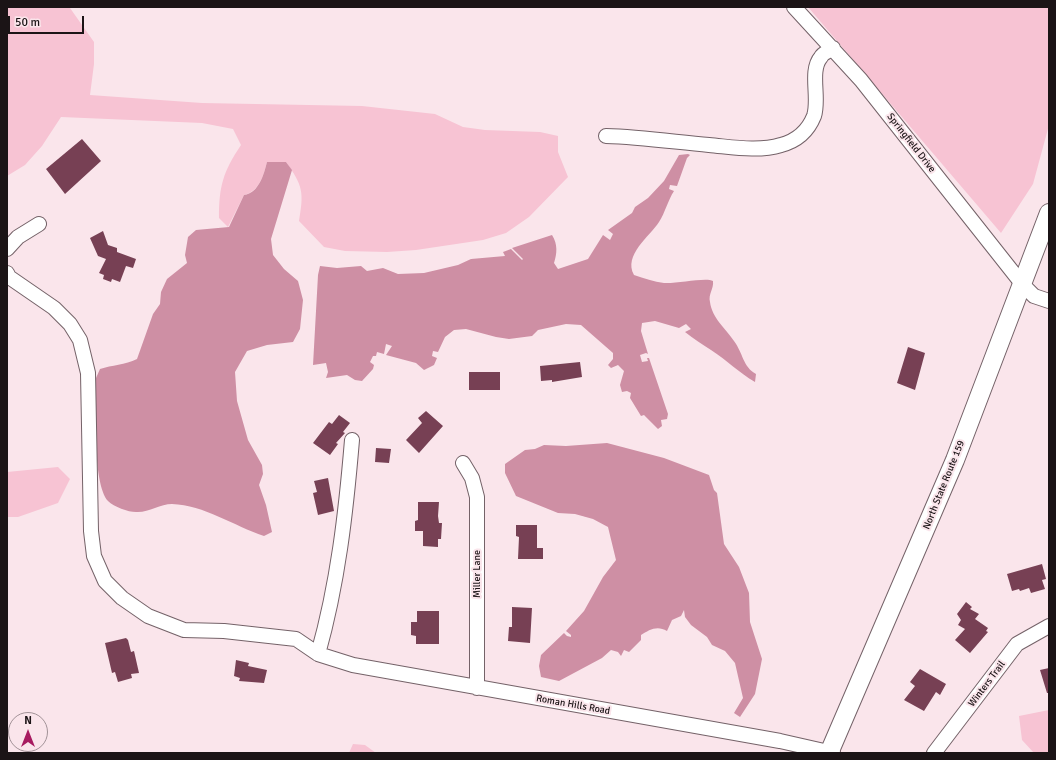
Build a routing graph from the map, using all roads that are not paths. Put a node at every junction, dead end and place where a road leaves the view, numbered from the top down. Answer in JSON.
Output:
{"nodes":[{"id":1,"x":794,"y":7,"type":"edge"},
{"id":2,"x":833,"y":48,"type":"junction"},
{"id":3,"x":606,"y":136,"type":"dead end"},
{"id":4,"x":1049,"y":213,"type":"edge"},
{"id":5,"x":38,"y":224,"type":"dead end"},
{"id":6,"x":7,"y":249,"type":"edge"},
{"id":7,"x":7,"y":273,"type":"edge"},
{"id":8,"x":1023,"y":285,"type":"junction"},
{"id":9,"x":1049,"y":301,"type":"edge"},
{"id":10,"x":352,"y":440,"type":"dead end"},
{"id":11,"x":463,"y":463,"type":"dead end"},
{"id":12,"x":1049,"y":626,"type":"edge"},
{"id":13,"x":318,"y":654,"type":"junction"},
{"id":14,"x":476,"y":688,"type":"junction"},
{"id":15,"x":831,"y":753,"type":"edge"},
{"id":16,"x":934,"y":753,"type":"edge"}],
"edges":[{"from":1,"to":2,"type":"street","name":"Springfield Drive"},
{"from":2,"to":3,"type":"street"},
{"from":2,"to":8,"type":"street","name":"Springfield Drive"},
{"from":4,"to":8,"type":"main road","name":"North State Route 159"},
{"from":5,"to":6,"type":"street"},
{"from":7,"to":13,"type":"street","name":"Roman Hills Road"},
{"from":8,"to":9,"type":"street","name":"Springfield Drive"},
{"from":8,"to":15,"type":"main road","name":"North State Route 159"},
{"from":10,"to":13,"type":"street"},
{"from":11,"to":14,"type":"street","name":"Miller Lane"},
{"from":12,"to":16,"type":"street","name":"Winters Trail"},
{"from":13,"to":14,"type":"street","name":"Roman Hills Road"},
{"from":14,"to":15,"type":"street","name":"Roman Hills Road"}]}
